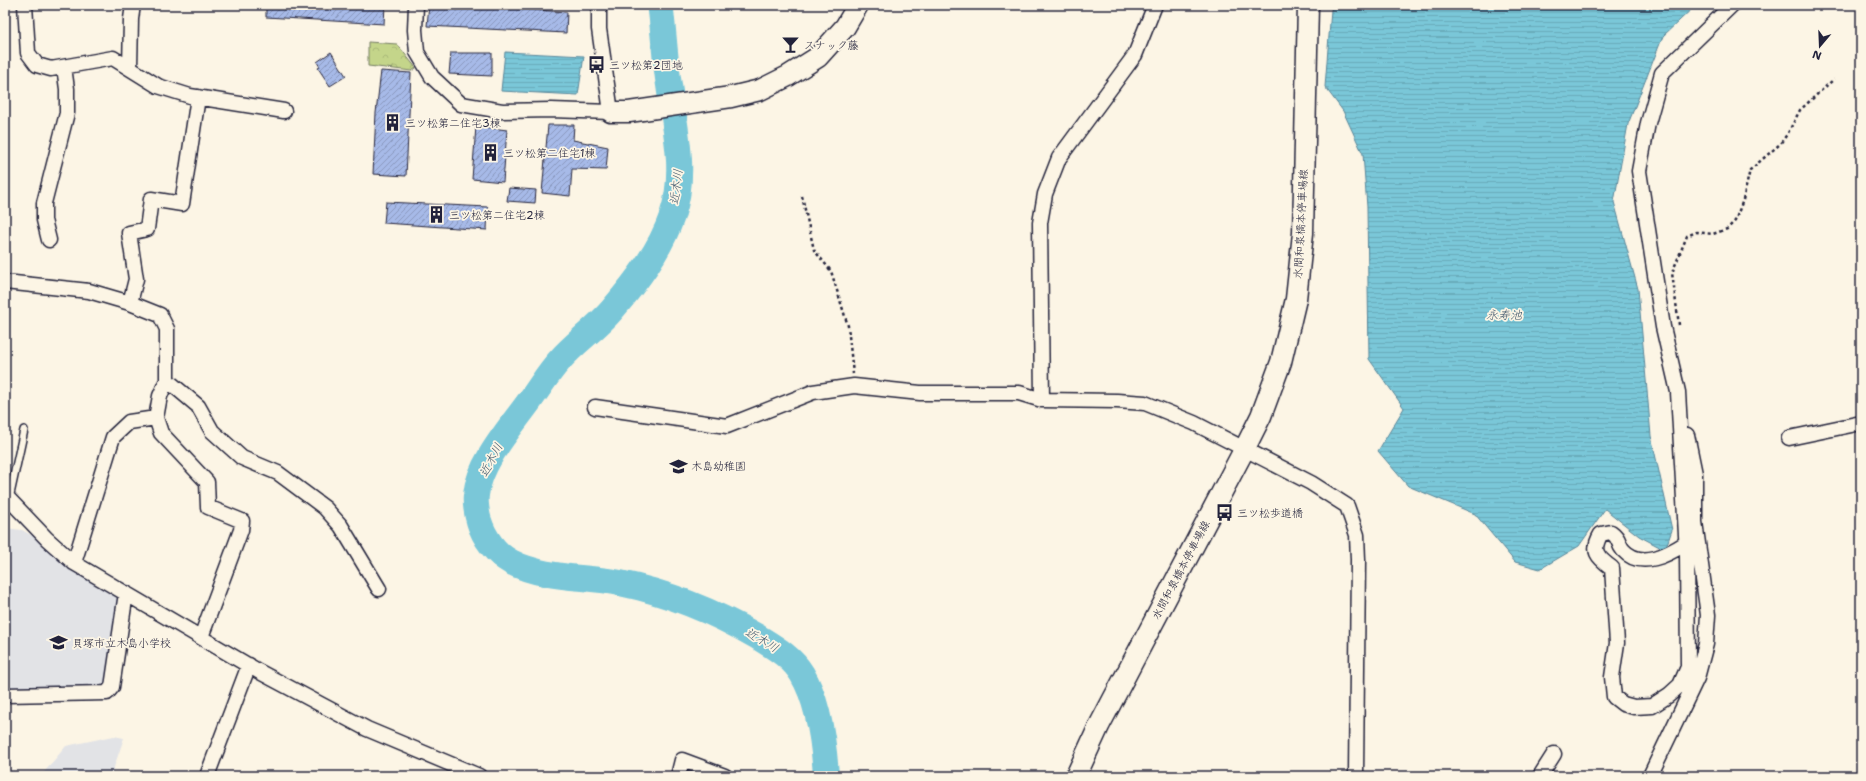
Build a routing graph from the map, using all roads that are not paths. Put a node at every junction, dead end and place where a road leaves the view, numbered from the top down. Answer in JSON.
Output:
{"nodes":[{"id":1,"x":25,"y":5,"type":"edge"},
{"id":2,"x":133,"y":5,"type":"edge"},
{"id":3,"x":416,"y":5,"type":"edge"},
{"id":4,"x":599,"y":5,"type":"edge"},
{"id":5,"x":858,"y":5,"type":"edge"},
{"id":6,"x":1155,"y":5,"type":"edge"},
{"id":7,"x":1308,"y":5,"type":"edge"},
{"id":8,"x":1732,"y":5,"type":"edge"},
{"id":9,"x":64,"y":67,"type":"junction"},
{"id":10,"x":130,"y":68,"type":"junction"},
{"id":11,"x":198,"y":97,"type":"junction"},
{"id":12,"x":284,"y":111,"type":"dead end"},
{"id":13,"x":620,"y":112,"type":"junction"},
{"id":14,"x":49,"y":240,"type":"dead end"},
{"id":15,"x":5,"y":282,"type":"edge"},
{"id":16,"x":130,"y":303,"type":"junction"},
{"id":17,"x":167,"y":380,"type":"junction"},
{"id":18,"x":1678,"y":392,"type":"junction"},
{"id":19,"x":1042,"y":400,"type":"junction"},
{"id":20,"x":595,"y":407,"type":"dead end"},
{"id":21,"x":156,"y":418,"type":"junction"},
{"id":22,"x":1861,"y":423,"type":"edge"},
{"id":23,"x":24,"y":430,"type":"dead end"},
{"id":24,"x":1789,"y":438,"type":"dead end"},
{"id":25,"x":1244,"y":450,"type":"junction"},
{"id":26,"x":7,"y":497,"type":"edge"},
{"id":27,"x":1686,"y":543,"type":"junction"},
{"id":28,"x":1631,"y":556,"type":"junction"},
{"id":29,"x":74,"y":563,"type":"junction"},
{"id":30,"x":1612,"y":568,"type":"junction"},
{"id":31,"x":379,"y":589,"type":"dead end"},
{"id":32,"x":126,"y":593,"type":"junction"},
{"id":33,"x":201,"y":637,"type":"junction"},
{"id":34,"x":249,"y":665,"type":"junction"},
{"id":35,"x":5,"y":695,"type":"edge"},
{"id":36,"x":1554,"y":754,"type":"dead end"},
{"id":37,"x":207,"y":776,"type":"edge"},
{"id":38,"x":479,"y":776,"type":"edge"},
{"id":39,"x":678,"y":776,"type":"edge"},
{"id":40,"x":725,"y":776,"type":"edge"},
{"id":41,"x":1076,"y":776,"type":"edge"},
{"id":42,"x":1356,"y":776,"type":"edge"},
{"id":43,"x":1540,"y":776,"type":"edge"},
{"id":44,"x":1650,"y":776,"type":"edge"}],
"edges":[{"from":1,"to":9,"type":"street"},
{"from":2,"to":10,"type":"street"},
{"from":3,"to":13,"type":"street"},
{"from":4,"to":13,"type":"street"},
{"from":5,"to":13,"type":"main road"},
{"from":6,"to":19,"type":"street"},
{"from":7,"to":25,"type":"main road","name":"水間和泉橋本停車場線"},
{"from":8,"to":18,"type":"street"},
{"from":9,"to":10,"type":"street"},
{"from":9,"to":14,"type":"street"},
{"from":10,"to":11,"type":"street"},
{"from":11,"to":12,"type":"street"},
{"from":11,"to":16,"type":"street"},
{"from":15,"to":16,"type":"street"},
{"from":16,"to":17,"type":"street"},
{"from":17,"to":21,"type":"street"},
{"from":17,"to":31,"type":"street"},
{"from":18,"to":27,"type":"street"},
{"from":18,"to":44,"type":"street"},
{"from":19,"to":20,"type":"street"},
{"from":19,"to":25,"type":"street"},
{"from":21,"to":29,"type":"street"},
{"from":21,"to":33,"type":"street"},
{"from":22,"to":24,"type":"street"},
{"from":23,"to":26,"type":"lane"},
{"from":25,"to":41,"type":"main road","name":"水間和泉橋本停車場線"},
{"from":25,"to":42,"type":"street"},
{"from":26,"to":29,"type":"street"},
{"from":27,"to":28,"type":"street"},
{"from":27,"to":30,"type":"street"},
{"from":28,"to":30,"type":"street"},
{"from":28,"to":30,"type":"street"},
{"from":29,"to":32,"type":"street"},
{"from":32,"to":33,"type":"street"},
{"from":32,"to":35,"type":"street"},
{"from":33,"to":34,"type":"street"},
{"from":34,"to":37,"type":"street"},
{"from":34,"to":38,"type":"street"},
{"from":36,"to":43,"type":"street"},
{"from":39,"to":40,"type":"street"}]}
